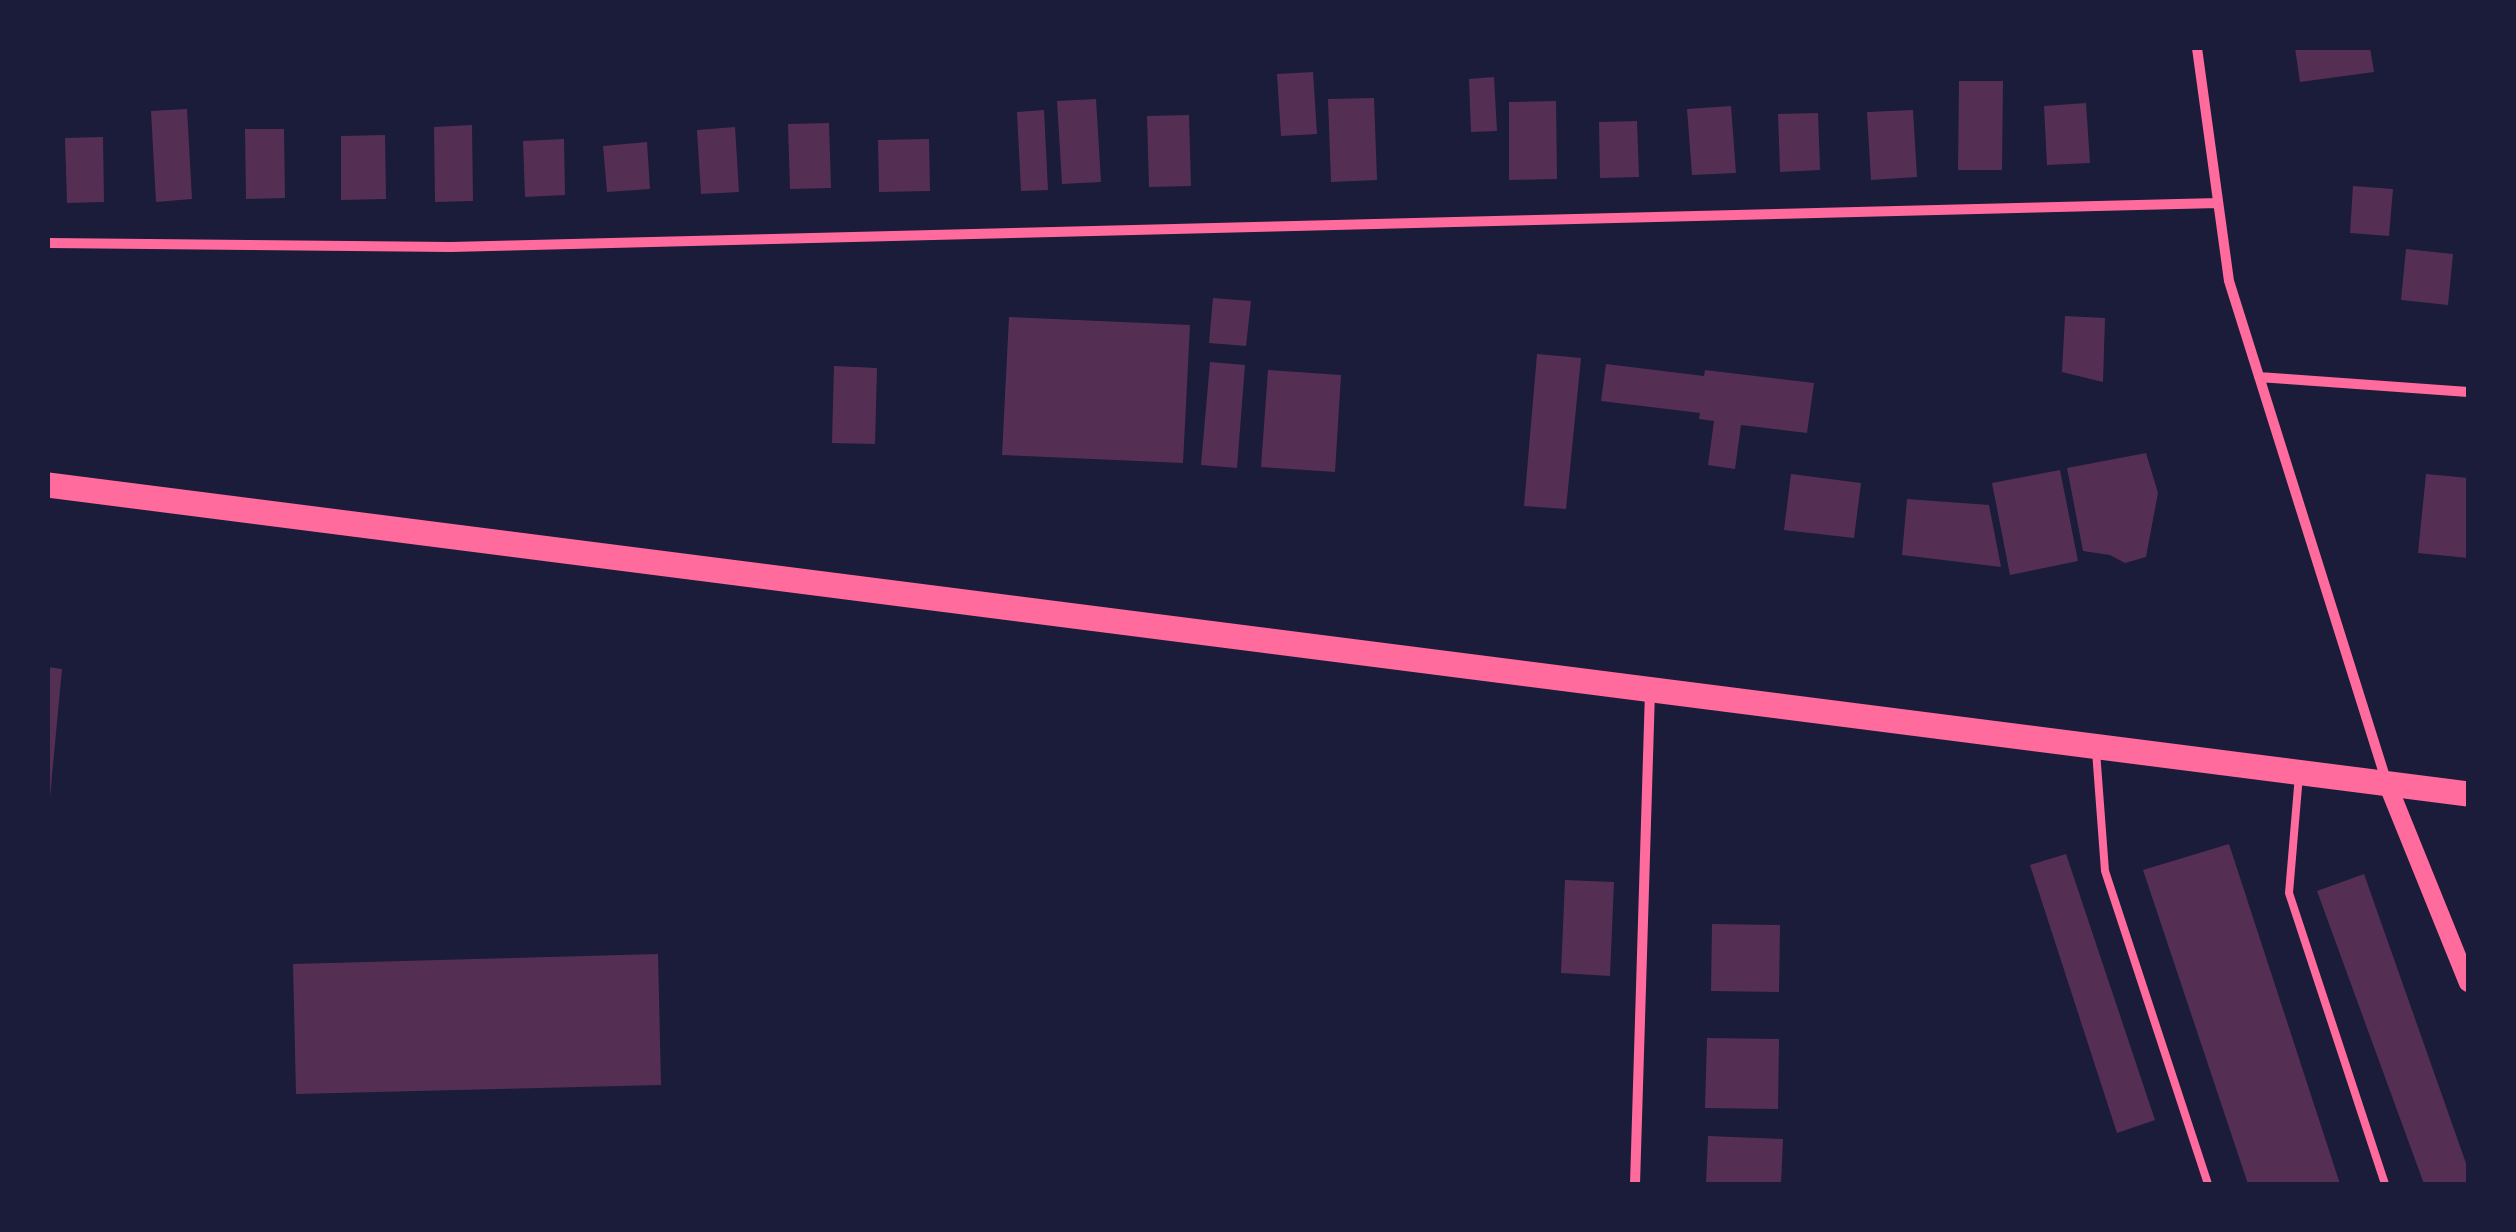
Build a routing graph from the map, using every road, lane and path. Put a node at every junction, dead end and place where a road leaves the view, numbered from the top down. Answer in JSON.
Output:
{"nodes":[{"id":1,"x":2197,"y":48,"type":"edge"},
{"id":2,"x":2218,"y":203,"type":"junction"},
{"id":3,"x":48,"y":243,"type":"edge"},
{"id":4,"x":2259,"y":378,"type":"junction"},
{"id":5,"x":2468,"y":392,"type":"edge"},
{"id":6,"x":48,"y":485,"type":"edge"},
{"id":7,"x":1650,"y":690,"type":"junction"},
{"id":8,"x":2095,"y":746,"type":"junction"},
{"id":9,"x":2299,"y":772,"type":"junction"},
{"id":10,"x":2387,"y":784,"type":"junction"},
{"id":11,"x":2468,"y":794,"type":"edge"},
{"id":12,"x":2468,"y":983,"type":"edge"},
{"id":13,"x":1635,"y":1184,"type":"edge"},
{"id":14,"x":2208,"y":1184,"type":"edge"},
{"id":15,"x":2385,"y":1184,"type":"edge"}],
"edges":[{"from":1,"to":2,"type":"street"},
{"from":2,"to":3,"type":"street"},
{"from":2,"to":4,"type":"street"},
{"from":4,"to":5,"type":"street"},
{"from":4,"to":10,"type":"street"},
{"from":6,"to":7,"type":"main road"},
{"from":7,"to":8,"type":"main road"},
{"from":7,"to":13,"type":"street"},
{"from":8,"to":9,"type":"main road"},
{"from":8,"to":14,"type":"lane"},
{"from":9,"to":10,"type":"main road"},
{"from":9,"to":15,"type":"lane"},
{"from":10,"to":11,"type":"main road"},
{"from":10,"to":12,"type":"street"}]}
